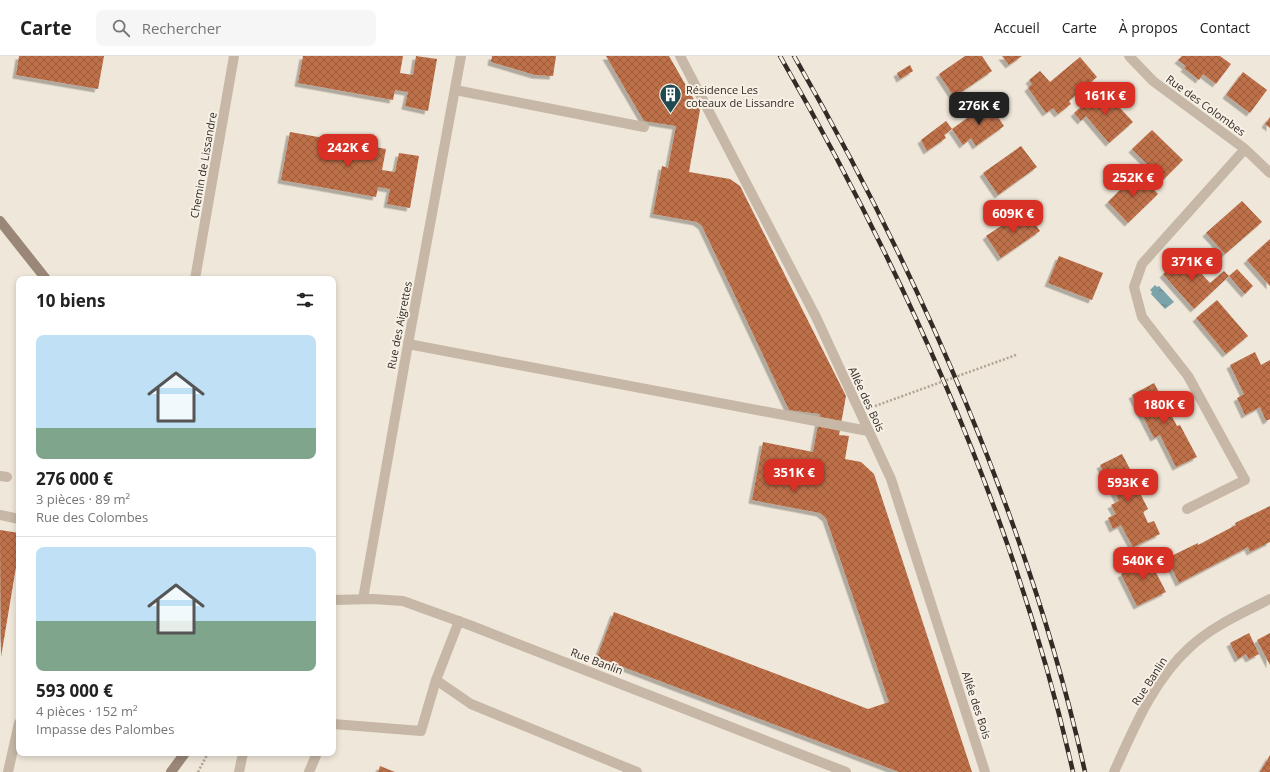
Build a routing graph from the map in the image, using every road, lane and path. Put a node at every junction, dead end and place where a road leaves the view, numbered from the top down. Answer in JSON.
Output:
{"nodes":[{"id":1,"x":234,"y":56,"type":"edge"},
{"id":2,"x":461,"y":56,"type":"edge"},
{"id":3,"x":680,"y":56,"type":"edge"},
{"id":4,"x":1129,"y":56,"type":"edge"},
{"id":5,"x":455,"y":90,"type":"junction"},
{"id":6,"x":644,"y":126,"type":"dead end"},
{"id":7,"x":1245,"y":149,"type":"junction"},
{"id":8,"x":1270,"y":173,"type":"edge"},
{"id":9,"x":0,"y":221,"type":"edge"},
{"id":10,"x":41,"y":276,"type":"edge"},
{"id":11,"x":196,"y":276,"type":"edge"},
{"id":12,"x":408,"y":344,"type":"junction"},
{"id":13,"x":1016,"y":355,"type":"dead end"},
{"id":14,"x":860,"y":412,"type":"junction"},
{"id":15,"x":868,"y":431,"type":"junction"},
{"id":16,"x":1187,"y":509,"type":"dead end"},
{"id":17,"x":0,"y":515,"type":"edge"},
{"id":18,"x":16,"y":518,"type":"edge"},
{"id":19,"x":363,"y":599,"type":"junction"},
{"id":20,"x":1270,"y":599,"type":"edge"},
{"id":21,"x":336,"y":600,"type":"edge"},
{"id":22,"x":459,"y":621,"type":"junction"},
{"id":23,"x":436,"y":680,"type":"junction"},
{"id":24,"x":336,"y":724,"type":"edge"},
{"id":25,"x":16,"y":736,"type":"edge"},
{"id":26,"x":174,"y":756,"type":"edge"},
{"id":27,"x":183,"y":756,"type":"edge"},
{"id":28,"x":206,"y":756,"type":"edge"},
{"id":29,"x":243,"y":756,"type":"edge"},
{"id":30,"x":316,"y":756,"type":"edge"},
{"id":31,"x":8,"y":772,"type":"edge"},
{"id":32,"x":170,"y":772,"type":"edge"},
{"id":33,"x":198,"y":772,"type":"edge"},
{"id":34,"x":240,"y":772,"type":"edge"},
{"id":35,"x":309,"y":772,"type":"edge"},
{"id":36,"x":637,"y":772,"type":"edge"},
{"id":37,"x":846,"y":772,"type":"edge"},
{"id":38,"x":985,"y":772,"type":"edge"},
{"id":39,"x":1114,"y":772,"type":"edge"}],
"edges":[{"from":1,"to":11,"type":"street","name":"Chemin de Lissandre"},
{"from":2,"to":5,"type":"street","name":"Rue des Aigrettes"},
{"from":3,"to":14,"type":"street","name":"Allée des Bois"},
{"from":4,"to":7,"type":"street","name":"Rue des Colombes"},
{"from":5,"to":6,"type":"street"},
{"from":5,"to":12,"type":"street","name":"Rue des Aigrettes"},
{"from":7,"to":8,"type":"street","name":"Rue des Colombes"},
{"from":7,"to":16,"type":"street"},
{"from":9,"to":10,"type":"main road"},
{"from":12,"to":15,"type":"street"},
{"from":12,"to":19,"type":"street","name":"Rue des Aigrettes"},
{"from":13,"to":14,"type":"path"},
{"from":14,"to":15,"type":"street","name":"Allée des Bois"},
{"from":15,"to":38,"type":"street","name":"Allée des Bois"},
{"from":17,"to":18,"type":"street"},
{"from":19,"to":21,"type":"street","name":"Rue Banlin"},
{"from":19,"to":22,"type":"street","name":"Rue Banlin"},
{"from":20,"to":39,"type":"street","name":"Rue Banlin"},
{"from":22,"to":23,"type":"street"},
{"from":22,"to":37,"type":"street","name":"Rue Banlin"},
{"from":23,"to":24,"type":"street"},
{"from":23,"to":36,"type":"street"},
{"from":25,"to":31,"type":"street"},
{"from":26,"to":32,"type":"main road"},
{"from":27,"to":32,"type":"main road"},
{"from":28,"to":33,"type":"path"},
{"from":29,"to":34,"type":"street"},
{"from":30,"to":35,"type":"street"}]}
